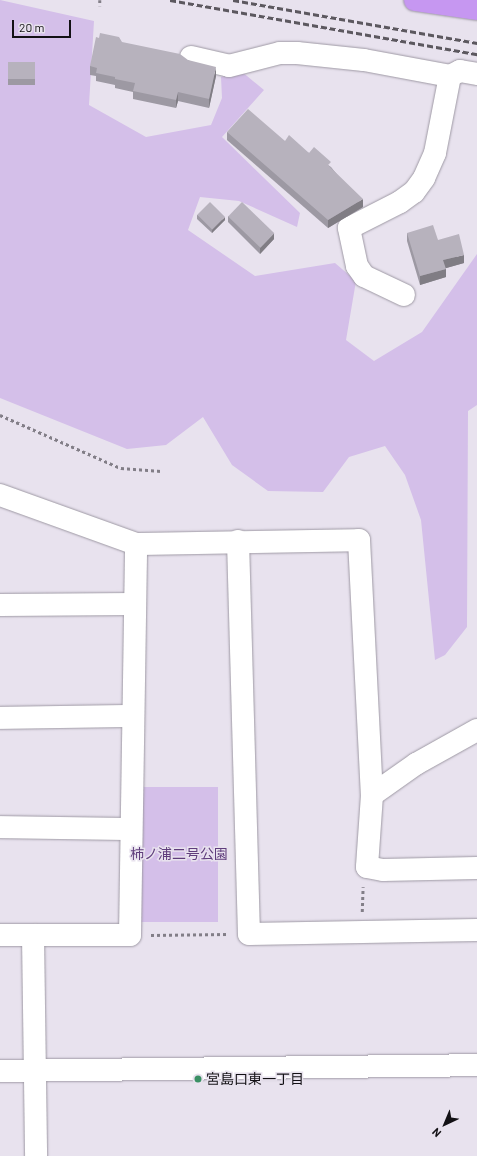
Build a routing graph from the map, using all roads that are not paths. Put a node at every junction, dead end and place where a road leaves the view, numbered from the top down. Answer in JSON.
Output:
{"nodes":[{"id":1,"x":416,"y":0,"type":"edge"},
{"id":2,"x":477,"y":9,"type":"edge"},
{"id":3,"x":191,"y":57,"type":"dead end"},
{"id":4,"x":477,"y":74,"type":"edge"},
{"id":5,"x":450,"y":76,"type":"junction"},
{"id":6,"x":404,"y":294,"type":"dead end"},
{"id":7,"x":0,"y":495,"type":"edge"},
{"id":8,"x":238,"y":541,"type":"junction"},
{"id":9,"x":136,"y":544,"type":"junction"},
{"id":10,"x":134,"y":604,"type":"junction"},
{"id":11,"x":0,"y":605,"type":"edge"},
{"id":12,"x":132,"y":716,"type":"junction"},
{"id":13,"x":0,"y":718,"type":"edge"},
{"id":14,"x":477,"y":730,"type":"edge"},
{"id":15,"x":372,"y":795,"type":"junction"},
{"id":16,"x":0,"y":827,"type":"edge"},
{"id":17,"x":131,"y":829,"type":"junction"},
{"id":18,"x":477,"y":868,"type":"edge"},
{"id":19,"x":477,"y":930,"type":"edge"},
{"id":20,"x":0,"y":935,"type":"edge"},
{"id":21,"x":33,"y":935,"type":"junction"},
{"id":22,"x":477,"y":1065,"type":"edge"},
{"id":23,"x":0,"y":1071,"type":"edge"},
{"id":24,"x":35,"y":1071,"type":"junction"},
{"id":25,"x":36,"y":1156,"type":"edge"}],
"edges":[{"from":1,"to":2,"type":"highway"},
{"from":3,"to":5,"type":"street"},
{"from":4,"to":5,"type":"street"},
{"from":5,"to":6,"type":"street"},
{"from":7,"to":9,"type":"street"},
{"from":8,"to":9,"type":"street"},
{"from":8,"to":15,"type":"street"},
{"from":8,"to":19,"type":"street"},
{"from":9,"to":10,"type":"street"},
{"from":10,"to":11,"type":"street"},
{"from":10,"to":12,"type":"street"},
{"from":12,"to":13,"type":"street"},
{"from":12,"to":17,"type":"street"},
{"from":14,"to":15,"type":"street"},
{"from":15,"to":18,"type":"street"},
{"from":16,"to":17,"type":"street"},
{"from":17,"to":21,"type":"street"},
{"from":20,"to":21,"type":"street"},
{"from":21,"to":24,"type":"street"},
{"from":22,"to":24,"type":"street"},
{"from":23,"to":24,"type":"street"},
{"from":24,"to":25,"type":"street"}]}
